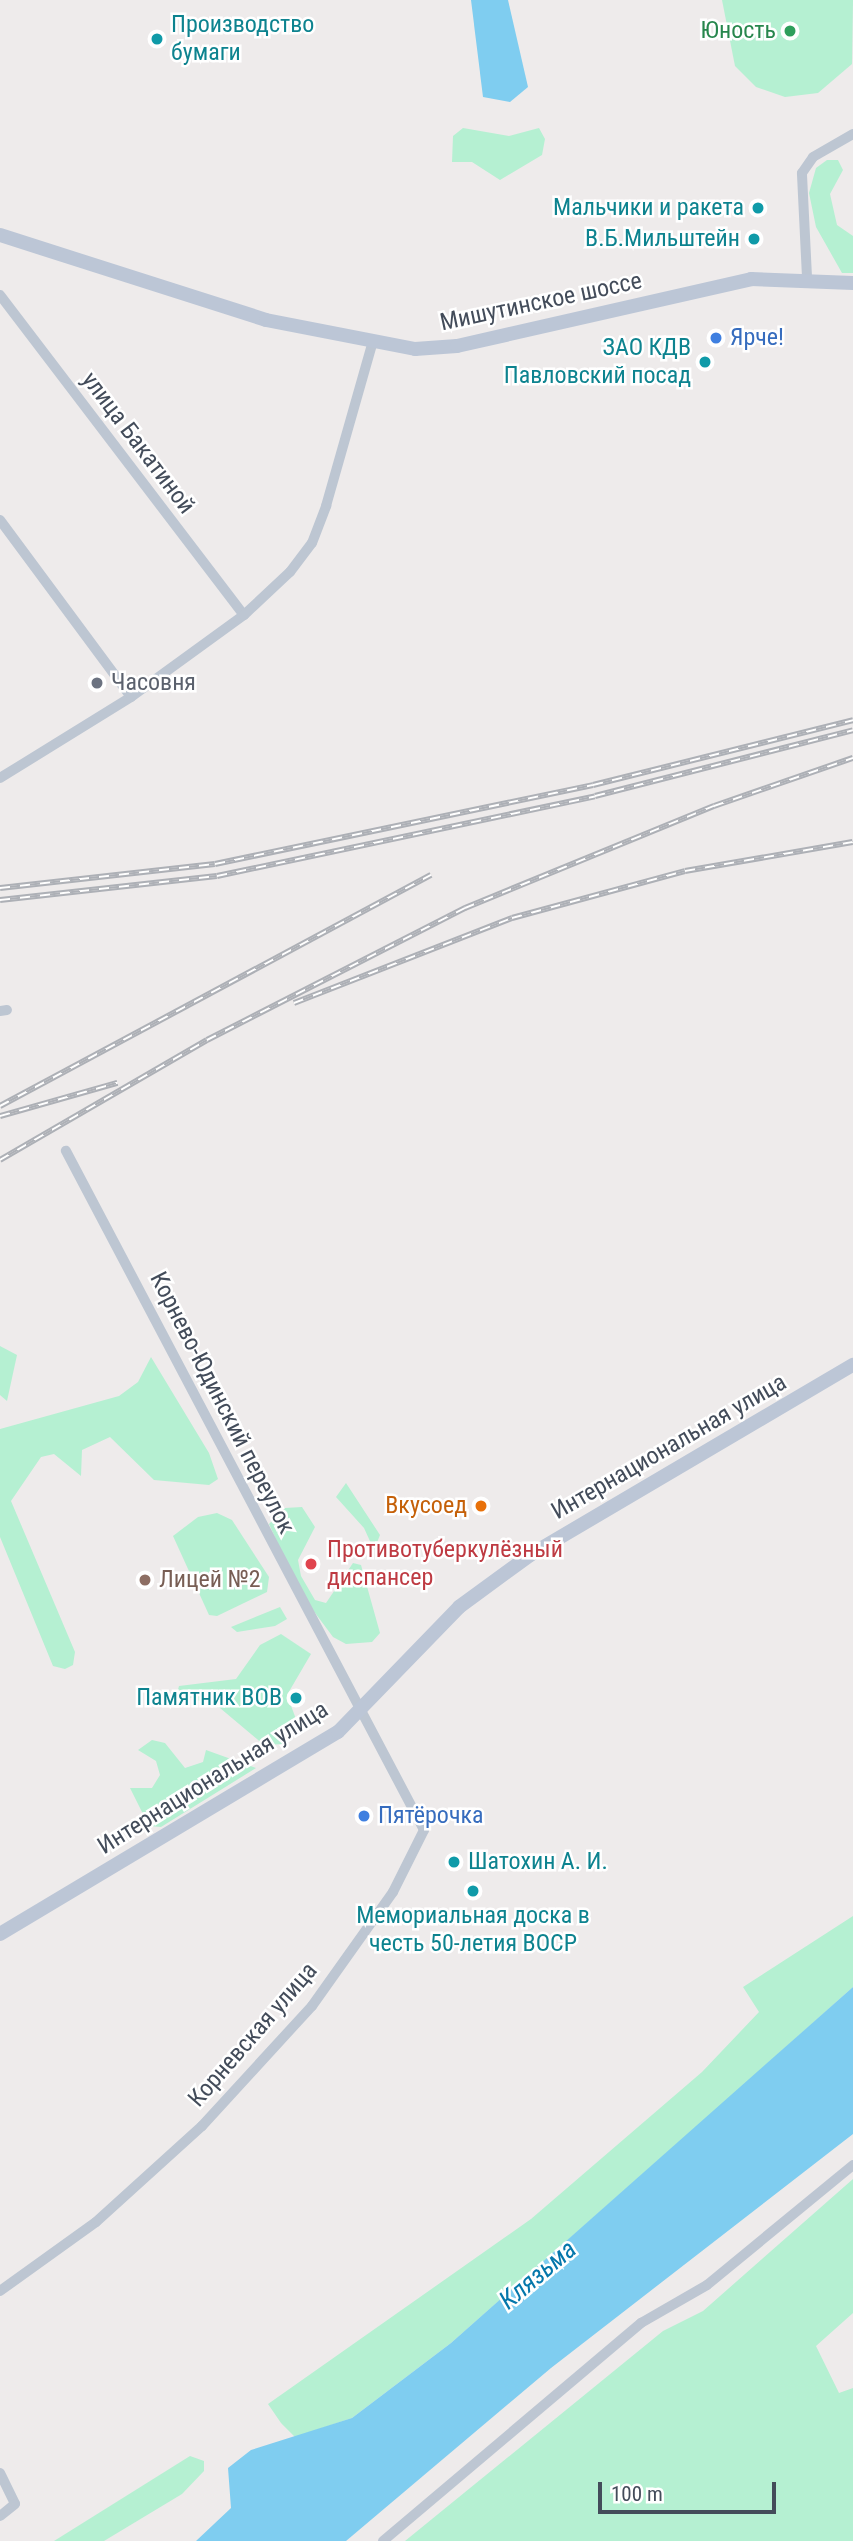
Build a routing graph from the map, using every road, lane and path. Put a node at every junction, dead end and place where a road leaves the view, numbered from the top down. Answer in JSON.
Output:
{"nodes":[{"id":1,"x":853,"y":134,"type":"edge"},
{"id":2,"x":0,"y":236,"type":"edge"},
{"id":3,"x":807,"y":277,"type":"junction"},
{"id":4,"x":853,"y":283,"type":"edge"},
{"id":5,"x":0,"y":295,"type":"edge"},
{"id":6,"x":372,"y":344,"type":"junction"},
{"id":7,"x":0,"y":520,"type":"edge"},
{"id":8,"x":243,"y":615,"type":"junction"},
{"id":9,"x":131,"y":697,"type":"junction"},
{"id":10,"x":0,"y":764,"type":"edge"},
{"id":11,"x":4,"y":776,"type":"edge"},
{"id":12,"x":66,"y":1152,"type":"dead end"},
{"id":13,"x":853,"y":1365,"type":"edge"},
{"id":14,"x":358,"y":1712,"type":"junction"},
{"id":15,"x":0,"y":1934,"type":"edge"},
{"id":16,"x":853,"y":2165,"type":"edge"},
{"id":17,"x":0,"y":2291,"type":"edge"},
{"id":18,"x":0,"y":2473,"type":"edge"},
{"id":19,"x":0,"y":2516,"type":"edge"},
{"id":20,"x":383,"y":2541,"type":"edge"}],
"edges":[{"from":1,"to":3,"type":"street"},
{"from":2,"to":6,"type":"street","name":"Мишутинское шоссе"},
{"from":3,"to":4,"type":"street","name":"Мишутинское шоссе"},
{"from":3,"to":6,"type":"street","name":"Мишутинское шоссе"},
{"from":5,"to":8,"type":"street","name":"улица Бакатиной"},
{"from":6,"to":8,"type":"street"},
{"from":7,"to":9,"type":"street"},
{"from":8,"to":9,"type":"street"},
{"from":9,"to":11,"type":"street"},
{"from":10,"to":11,"type":"street"},
{"from":12,"to":14,"type":"street","name":"Корнево-Юдинский переулок"},
{"from":13,"to":14,"type":"street","name":"Интернациональная улица"},
{"from":14,"to":15,"type":"street","name":"Интернациональная улица"},
{"from":14,"to":17,"type":"street","name":"Корневская улица"},
{"from":16,"to":20,"type":"street"},
{"from":18,"to":19,"type":"street"}]}
